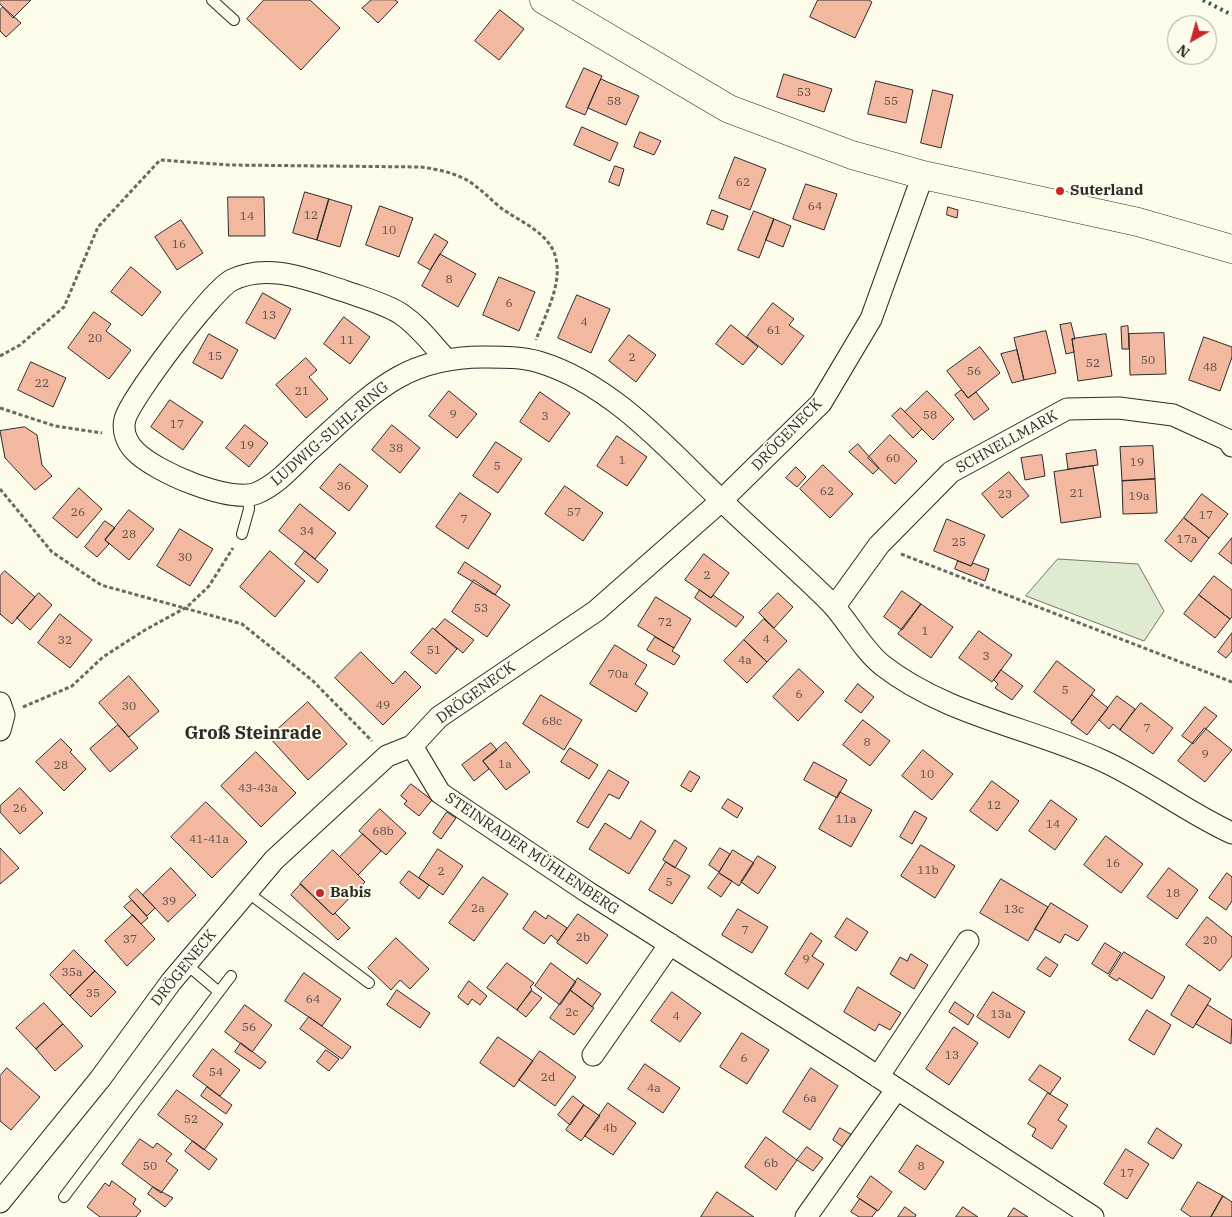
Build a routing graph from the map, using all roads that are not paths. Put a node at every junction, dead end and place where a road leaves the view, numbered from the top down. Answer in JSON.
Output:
{"nodes":[{"id":1,"x":212,"y":0,"type":"edge"},
{"id":2,"x":544,"y":0,"type":"edge"},
{"id":3,"x":234,"y":20,"type":"dead end"},
{"id":4,"x":923,"y":175,"type":"junction"},
{"id":5,"x":1232,"y":249,"type":"edge"},
{"id":6,"x":445,"y":358,"type":"junction"},
{"id":7,"x":1232,"y":446,"type":"edge"},
{"id":8,"x":248,"y":496,"type":"junction"},
{"id":9,"x":721,"y":501,"type":"junction"},
{"id":10,"x":242,"y":534,"type":"road end"},
{"id":11,"x":834,"y":606,"type":"junction"},
{"id":12,"x":412,"y":746,"type":"junction"},
{"id":13,"x":1232,"y":833,"type":"edge"},
{"id":14,"x":247,"y":892,"type":"junction"},
{"id":15,"x":968,"y":941,"type":"dead end"},
{"id":16,"x":670,"y":944,"type":"junction"},
{"id":17,"x":186,"y":964,"type":"junction"},
{"id":18,"x":231,"y":976,"type":"dead end"},
{"id":19,"x":369,"y":984,"type":"dead end"},
{"id":20,"x":219,"y":992,"type":"junction"},
{"id":21,"x":593,"y":1055,"type":"dead end"},
{"id":22,"x":878,"y":1077,"type":"junction"},
{"id":23,"x":896,"y":1090,"type":"junction"},
{"id":24,"x":64,"y":1197,"type":"dead end"},
{"id":25,"x":0,"y":1202,"type":"edge"},
{"id":26,"x":806,"y":1217,"type":"edge"},
{"id":27,"x":1093,"y":1217,"type":"edge"}],
"edges":[{"from":1,"to":3,"type":"lane"},
{"from":2,"to":4,"type":"main road"},
{"from":4,"to":5,"type":"main road"},
{"from":4,"to":9,"type":"street","name":"DRÖGENECK"},
{"from":6,"to":8,"type":"street","name":"LUDWIG-SUHL-RING"},
{"from":6,"to":8,"type":"street"},
{"from":6,"to":9,"type":"street","name":"LUDWIG-SUHL-RING"},
{"from":7,"to":11,"type":"street","name":"SCHNELLMARK"},
{"from":8,"to":10,"type":"lane"},
{"from":9,"to":11,"type":"street"},
{"from":9,"to":12,"type":"street","name":"DRÖGENECK"},
{"from":11,"to":13,"type":"street"},
{"from":12,"to":14,"type":"street","name":"DRÖGENECK"},
{"from":12,"to":16,"type":"street","name":"STEINRADER MÜHLENBERG"},
{"from":14,"to":17,"type":"street","name":"DRÖGENECK"},
{"from":14,"to":19,"type":"lane"},
{"from":15,"to":22,"type":"street"},
{"from":16,"to":21,"type":"street"},
{"from":16,"to":22,"type":"street","name":"STEINRADER MÜHLENBERG"},
{"from":17,"to":20,"type":"lane"},
{"from":17,"to":25,"type":"street","name":"DRÖGENECK"},
{"from":18,"to":20,"type":"lane"},
{"from":20,"to":24,"type":"lane"},
{"from":22,"to":23,"type":"street","name":"STEINRADER MÜHLENBERG"},
{"from":23,"to":26,"type":"street"},
{"from":23,"to":27,"type":"street","name":"STEINRADER MÜHLENBERG"}]}
